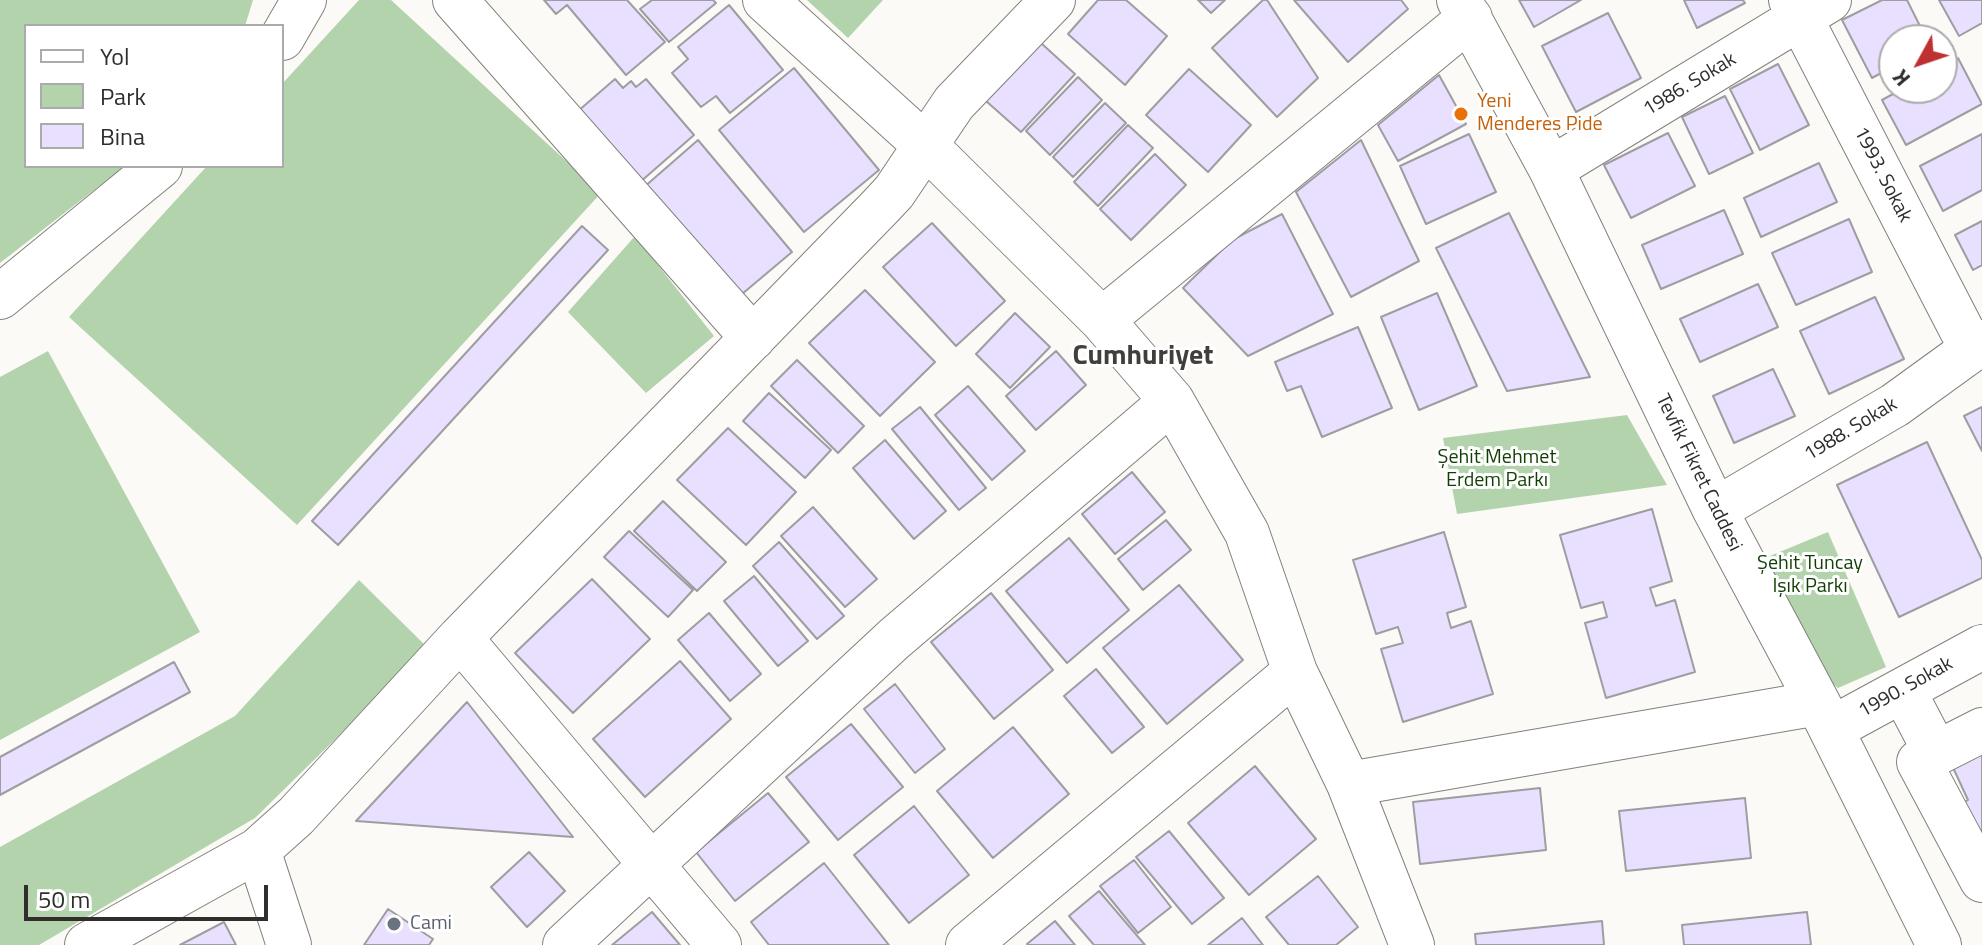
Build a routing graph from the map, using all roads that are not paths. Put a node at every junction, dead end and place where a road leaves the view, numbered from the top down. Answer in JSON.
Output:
{"nodes":[{"id":1,"x":304,"y":0,"type":"edge"},
{"id":2,"x":455,"y":0,"type":"edge"},
{"id":3,"x":765,"y":0,"type":"edge"},
{"id":4,"x":1053,"y":0,"type":"edge"},
{"id":5,"x":1807,"y":6,"type":"edge"},
{"id":6,"x":1464,"y":9,"type":"edge"},
{"id":7,"x":284,"y":35,"type":"edge"},
{"id":8,"x":926,"y":146,"type":"junction"},
{"id":9,"x":158,"y":168,"type":"edge"},
{"id":10,"x":1551,"y":169,"type":"junction"},
{"id":11,"x":0,"y":297,"type":"edge"},
{"id":12,"x":1102,"y":320,"type":"junction"},
{"id":13,"x":753,"y":338,"type":"junction"},
{"id":14,"x":1977,"y":346,"type":"edge"},
{"id":15,"x":1172,"y":401,"type":"junction"},
{"id":16,"x":1715,"y":510,"type":"junction"},
{"id":17,"x":460,"y":638,"type":"junction"},
{"id":18,"x":1982,"y":647,"type":"edge"},
{"id":19,"x":1295,"y":672,"type":"junction"},
{"id":20,"x":1903,"y":690,"type":"junction"},
{"id":21,"x":1824,"y":716,"type":"junction"},
{"id":22,"x":1982,"y":730,"type":"edge"},
{"id":23,"x":1936,"y":753,"type":"junction"},
{"id":24,"x":1349,"y":784,"type":"junction"},
{"id":25,"x":258,"y":850,"type":"junction"},
{"id":26,"x":652,"y":865,"type":"junction"},
{"id":27,"x":1982,"y":880,"type":"edge"},
{"id":28,"x":1407,"y":943,"type":"edge"},
{"id":29,"x":87,"y":945,"type":"edge"},
{"id":30,"x":289,"y":945,"type":"edge"},
{"id":31,"x":565,"y":945,"type":"edge"},
{"id":32,"x":719,"y":945,"type":"edge"},
{"id":33,"x":968,"y":945,"type":"edge"},
{"id":34,"x":1939,"y":945,"type":"edge"}],
"edges":[{"from":1,"to":7,"type":"street"},
{"from":2,"to":13,"type":"street"},
{"from":3,"to":8,"type":"street"},
{"from":4,"to":8,"type":"street"},
{"from":5,"to":10,"type":"street","name":"1986. Sokak"},
{"from":5,"to":14,"type":"street","name":"1993. Sokak"},
{"from":6,"to":10,"type":"street","name":"Tevfik Fikret Caddesi"},
{"from":6,"to":12,"type":"street"},
{"from":8,"to":12,"type":"street"},
{"from":8,"to":13,"type":"street"},
{"from":9,"to":11,"type":"street"},
{"from":10,"to":16,"type":"street","name":"Tevfik Fikret Caddesi"},
{"from":12,"to":15,"type":"street"},
{"from":13,"to":17,"type":"street"},
{"from":14,"to":16,"type":"street","name":"1988. Sokak"},
{"from":15,"to":19,"type":"street"},
{"from":15,"to":26,"type":"street"},
{"from":16,"to":21,"type":"street","name":"Tevfik Fikret Caddesi"},
{"from":17,"to":25,"type":"street"},
{"from":17,"to":26,"type":"street"},
{"from":18,"to":20,"type":"street","name":"1990. Sokak"},
{"from":19,"to":24,"type":"street"},
{"from":19,"to":33,"type":"street"},
{"from":20,"to":21,"type":"street","name":"1990. Sokak"},
{"from":20,"to":23,"type":"street"},
{"from":21,"to":24,"type":"street","name":"1990. Sokak"},
{"from":21,"to":34,"type":"street","name":"Tevfik Fikret Caddesi"},
{"from":22,"to":23,"type":"street"},
{"from":23,"to":27,"type":"street"},
{"from":24,"to":28,"type":"street"},
{"from":25,"to":29,"type":"street"},
{"from":25,"to":30,"type":"street"},
{"from":26,"to":31,"type":"street"},
{"from":26,"to":32,"type":"street"}]}
